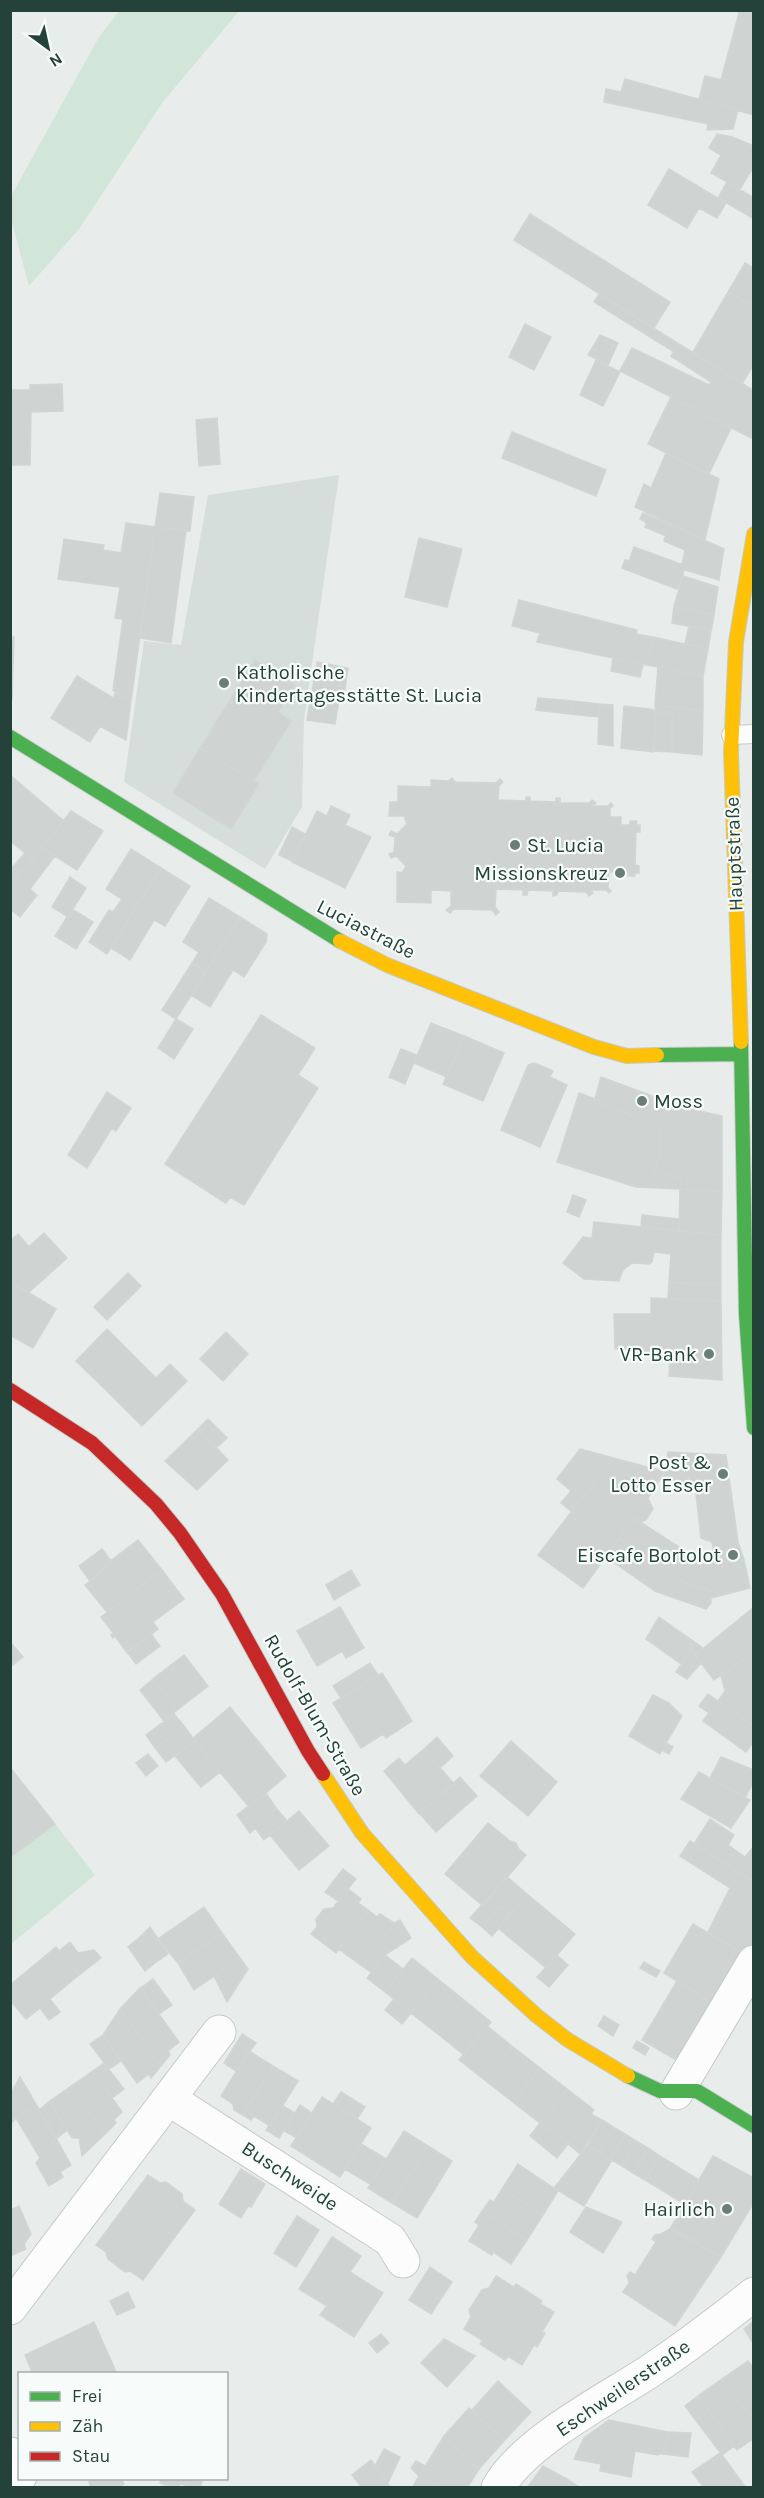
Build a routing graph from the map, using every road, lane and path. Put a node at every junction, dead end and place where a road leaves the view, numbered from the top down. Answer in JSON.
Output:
{"nodes":[{"id":1,"x":753,"y":534,"type":"edge"},
{"id":2,"x":753,"y":734,"type":"edge"},
{"id":3,"x":731,"y":735,"type":"junction"},
{"id":4,"x":10,"y":737,"type":"edge"},
{"id":5,"x":741,"y":1054,"type":"junction"},
{"id":6,"x":749,"y":1313,"type":"edge"},
{"id":7,"x":10,"y":1390,"type":"edge"},
{"id":8,"x":753,"y":1428,"type":"edge"},
{"id":9,"x":753,"y":1962,"type":"edge"},
{"id":10,"x":219,"y":2032,"type":"dead end"},
{"id":11,"x":676,"y":2093,"type":"junction"},
{"id":12,"x":169,"y":2099,"type":"junction"},
{"id":13,"x":753,"y":2126,"type":"edge"},
{"id":14,"x":403,"y":2261,"type":"dead end"},
{"id":15,"x":753,"y":2294,"type":"edge"},
{"id":16,"x":10,"y":2308,"type":"edge"},
{"id":17,"x":10,"y":2454,"type":"edge"},
{"id":18,"x":18,"y":2472,"type":"edge"},
{"id":19,"x":498,"y":2487,"type":"edge"}],
"edges":[{"from":1,"to":3,"type":"street","name":"Hauptstraße"},
{"from":2,"to":3,"type":"lane"},
{"from":3,"to":5,"type":"street","name":"Hauptstraße"},
{"from":4,"to":5,"type":"street","name":"Luciastraße"},
{"from":5,"to":6,"type":"street","name":"Hauptstraße"},
{"from":6,"to":8,"type":"street","name":"Hauptstraße"},
{"from":7,"to":11,"type":"street","name":"Rudolf-Blum-Straße"},
{"from":9,"to":11,"type":"street"},
{"from":10,"to":12,"type":"street"},
{"from":11,"to":13,"type":"street","name":"Rudolf-Blum-Straße"},
{"from":12,"to":14,"type":"street","name":"Buschweide"},
{"from":12,"to":16,"type":"street"},
{"from":15,"to":19,"type":"street","name":"Eschweilerstraße"},
{"from":17,"to":18,"type":"street"}]}
